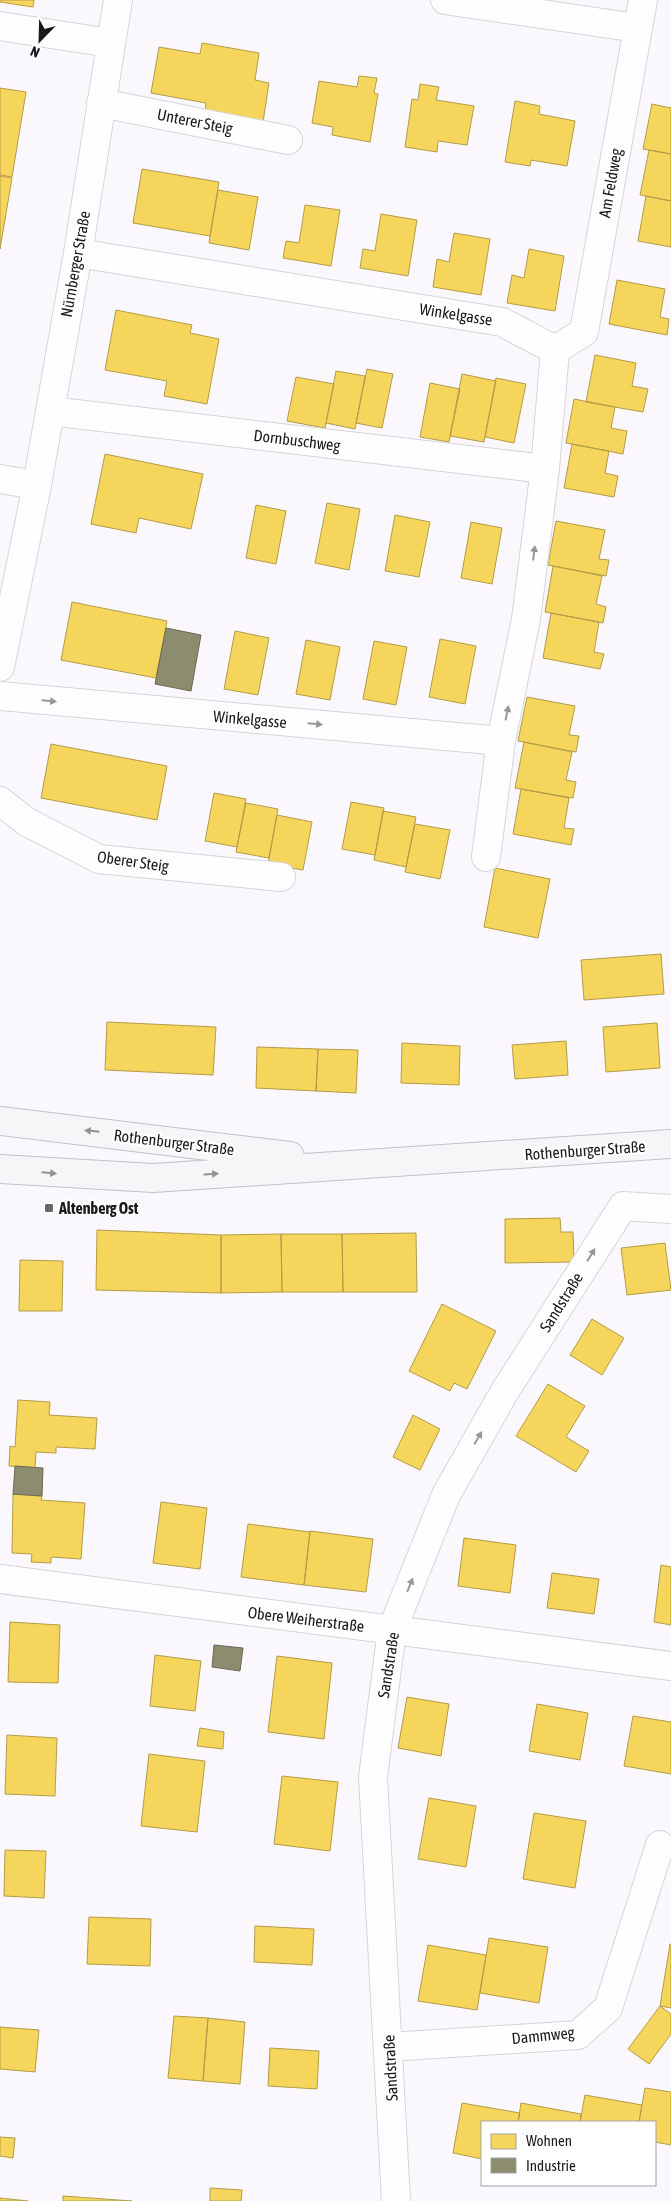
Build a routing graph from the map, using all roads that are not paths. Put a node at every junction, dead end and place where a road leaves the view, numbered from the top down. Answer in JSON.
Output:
{"nodes":[{"id":1,"x":118,"y":0,"type":"edge"},
{"id":2,"x":445,"y":0,"type":"edge"},
{"id":3,"x":643,"y":0,"type":"edge"},
{"id":4,"x":0,"y":26,"type":"edge"},
{"id":5,"x":637,"y":28,"type":"junction"},
{"id":6,"x":110,"y":42,"type":"junction"},
{"id":7,"x":101,"y":103,"type":"junction"},
{"id":8,"x":288,"y":140,"type":"dead end"},
{"id":9,"x":78,"y":253,"type":"junction"},
{"id":10,"x":555,"y":350,"type":"junction"},
{"id":11,"x":50,"y":411,"type":"junction"},
{"id":12,"x":545,"y":469,"type":"junction"},
{"id":13,"x":0,"y":479,"type":"edge"},
{"id":14,"x":37,"y":485,"type":"junction"},
{"id":15,"x":0,"y":667,"type":"edge"},
{"id":16,"x":0,"y":696,"type":"edge"},
{"id":17,"x":501,"y":741,"type":"junction"},
{"id":18,"x":0,"y":801,"type":"edge"},
{"id":19,"x":486,"y":857,"type":"dead end"},
{"id":20,"x":281,"y":877,"type":"dead end"},
{"id":21,"x":0,"y":1121,"type":"edge"},
{"id":22,"x":671,"y":1144,"type":"edge"},
{"id":23,"x":348,"y":1164,"type":"junction"},
{"id":24,"x":0,"y":1169,"type":"edge"},
{"id":25,"x":671,"y":1209,"type":"edge"},
{"id":26,"x":0,"y":1579,"type":"edge"},
{"id":27,"x":392,"y":1630,"type":"junction"},
{"id":28,"x":671,"y":1666,"type":"edge"},
{"id":29,"x":660,"y":1845,"type":"dead end"},
{"id":30,"x":389,"y":2047,"type":"junction"},
{"id":31,"x":396,"y":2201,"type":"edge"}],
"edges":[{"from":1,"to":6,"type":"street","name":"Nürnberger Straße"},
{"from":2,"to":5,"type":"street"},
{"from":3,"to":5,"type":"street","name":"Am Feldweg"},
{"from":4,"to":6,"type":"street"},
{"from":5,"to":10,"type":"street","name":"Am Feldweg"},
{"from":6,"to":7,"type":"street","name":"Nürnberger Straße"},
{"from":7,"to":8,"type":"street","name":"Unterer Steig"},
{"from":7,"to":9,"type":"street","name":"Nürnberger Straße"},
{"from":9,"to":10,"type":"street","name":"Winkelgasse"},
{"from":9,"to":11,"type":"street","name":"Nürnberger Straße"},
{"from":10,"to":12,"type":"street"},
{"from":11,"to":12,"type":"street","name":"Dornbuschweg"},
{"from":11,"to":14,"type":"street","name":"Nürnberger Straße"},
{"from":17,"to":12,"type":"street","one_way":true},
{"from":13,"to":14,"type":"street"},
{"from":14,"to":15,"type":"street","name":"Nürnberger Straße"},
{"from":16,"to":17,"type":"street","name":"Winkelgasse","one_way":true},
{"from":17,"to":19,"type":"street"},
{"from":18,"to":20,"type":"street","name":"Oberer Steig"},
{"from":23,"to":21,"type":"main road","name":"Rothenburger Straße","one_way":true},
{"from":22,"to":23,"type":"main road","name":"Rothenburger Straße"},
{"from":24,"to":23,"type":"main road","name":"Rothenburger Straße","one_way":true},
{"from":27,"to":25,"type":"street","name":"Sandstraße","one_way":true},
{"from":26,"to":27,"type":"street","name":"Obere Weiherstraße"},
{"from":27,"to":28,"type":"street","name":"Obere Weiherstraße"},
{"from":27,"to":30,"type":"street","name":"Sandstraße"},
{"from":29,"to":30,"type":"street","name":"Dammweg"},
{"from":30,"to":31,"type":"street","name":"Sandstraße"}]}
